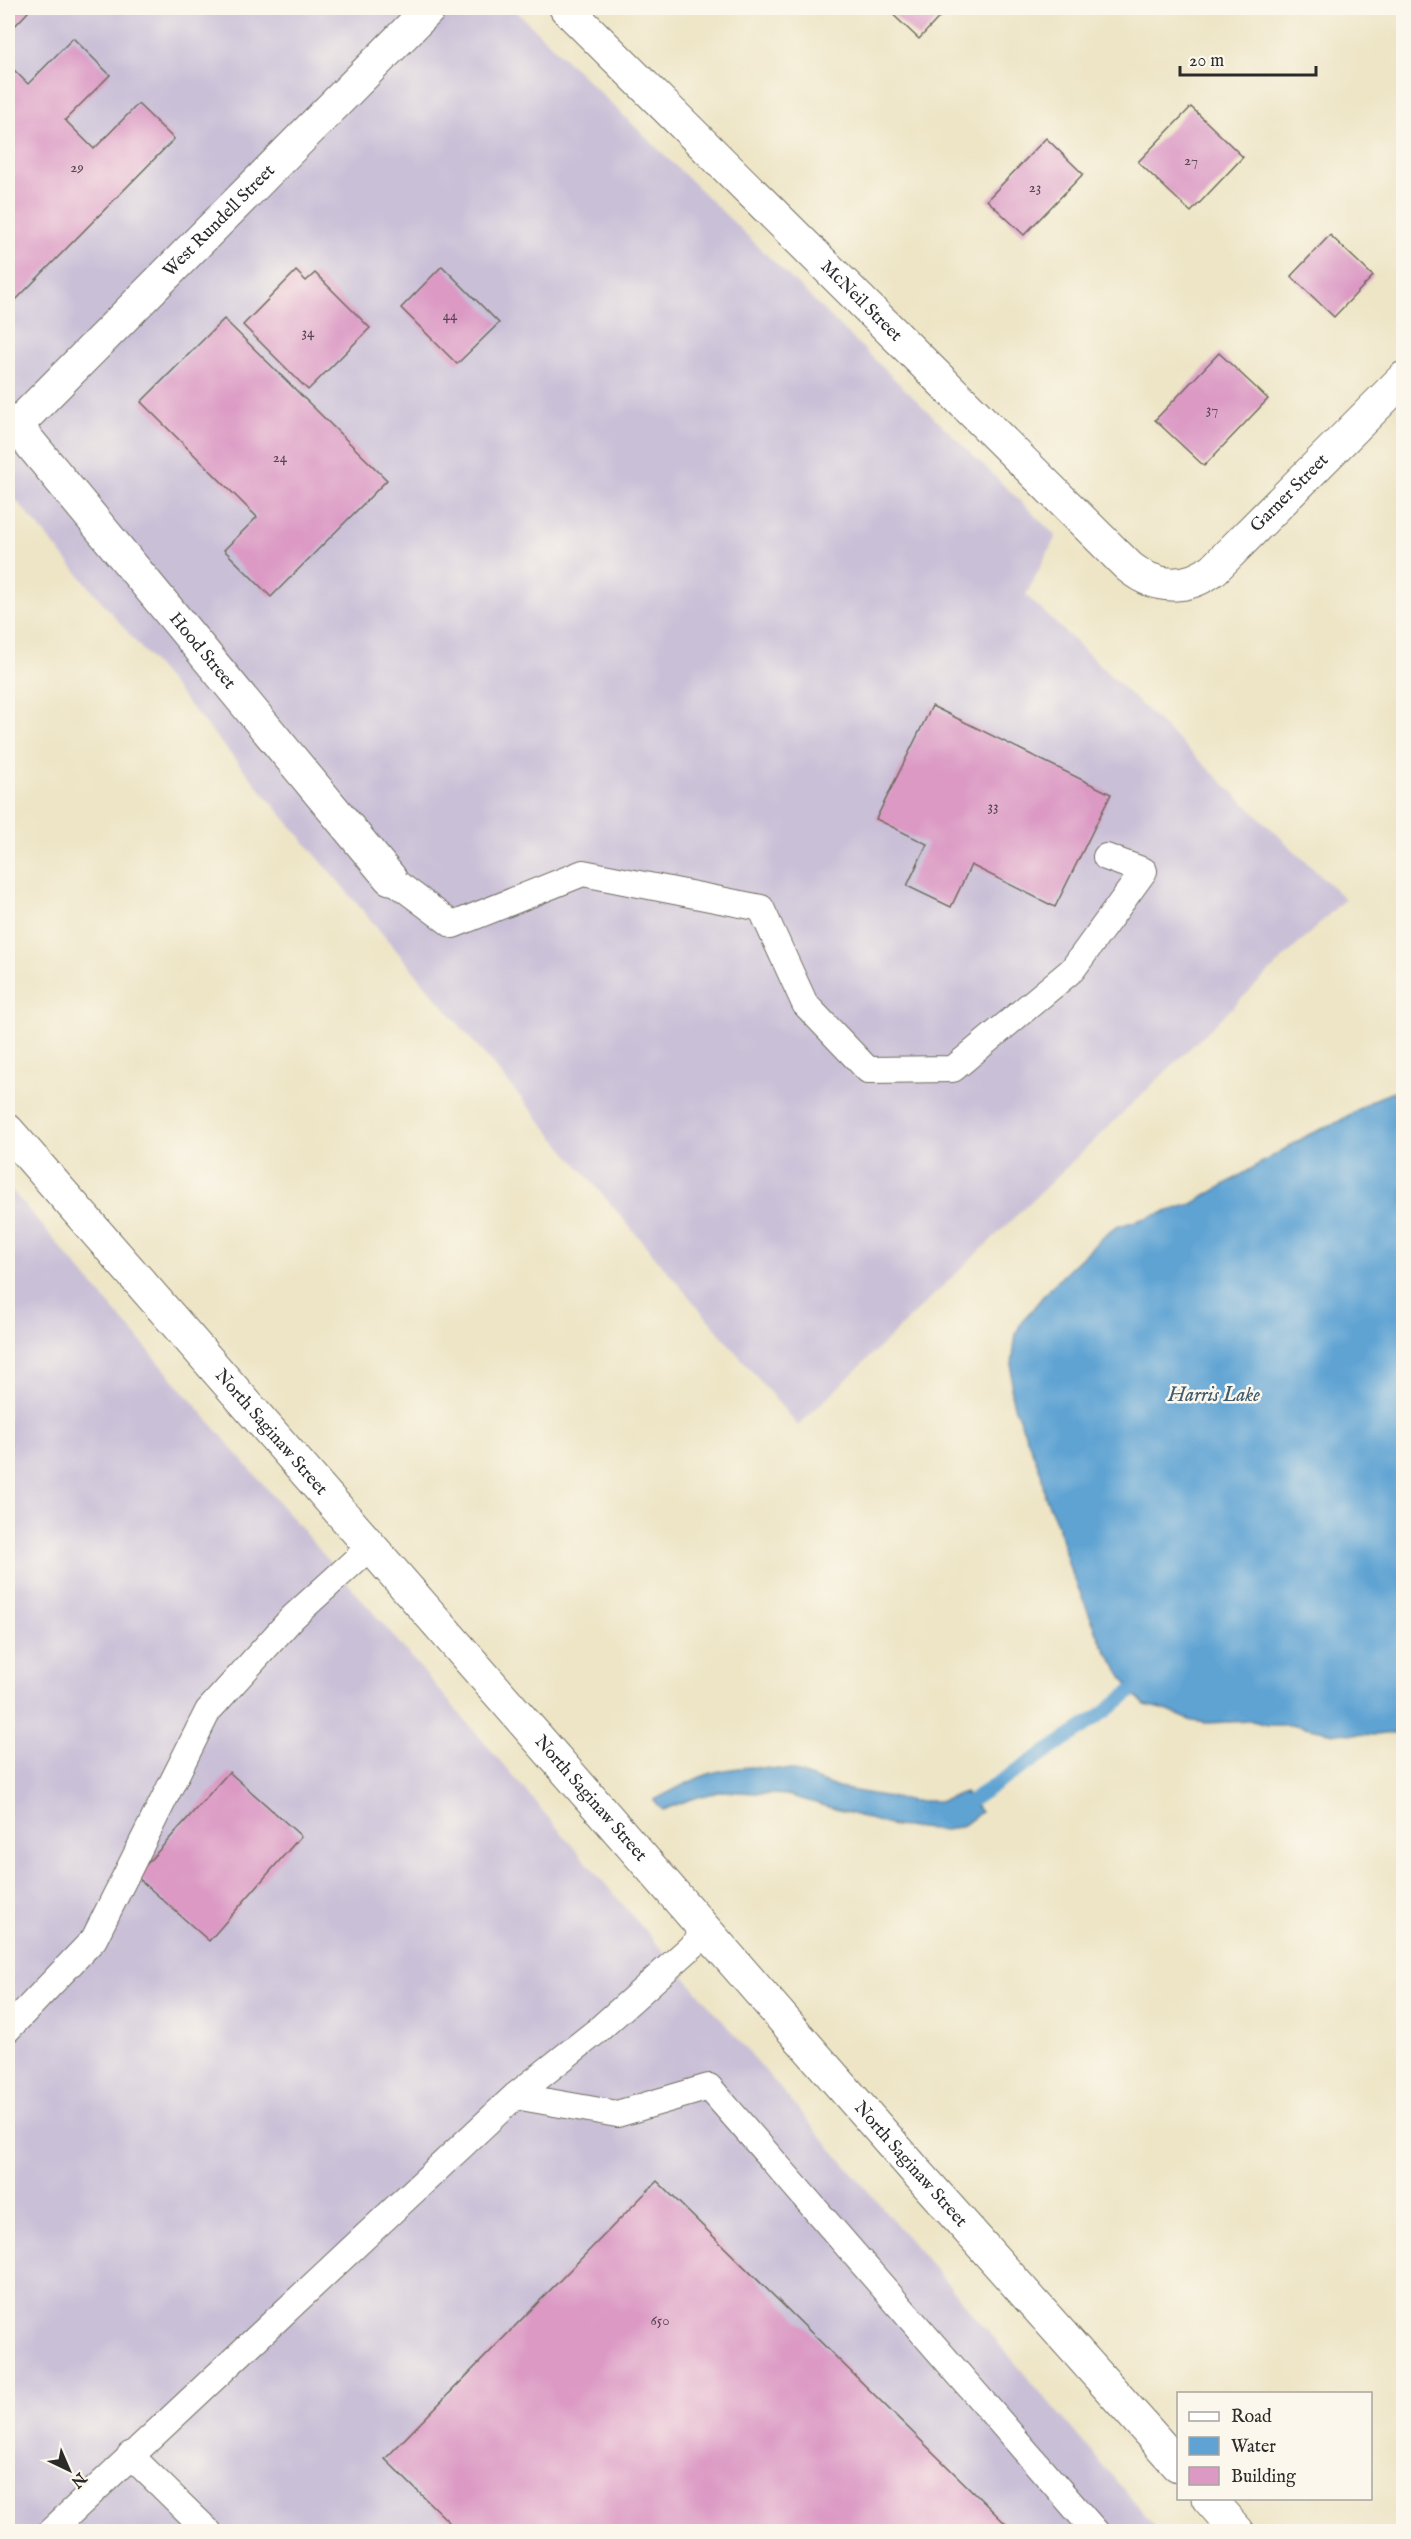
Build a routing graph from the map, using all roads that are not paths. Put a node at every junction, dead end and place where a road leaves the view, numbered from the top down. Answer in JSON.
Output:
{"nodes":[{"id":1,"x":430,"y":8,"type":"edge"},
{"id":2,"x":566,"y":8,"type":"edge"},
{"id":3,"x":1404,"y":378,"type":"edge"},
{"id":4,"x":12,"y":430,"type":"edge"},
{"id":5,"x":1164,"y":584,"type":"joint"},
{"id":6,"x":1106,"y":857,"type":"dead end"},
{"id":7,"x":390,"y":878,"type":"joint"},
{"id":8,"x":8,"y":1131,"type":"edge"},
{"id":9,"x":371,"y":1546,"type":"junction"},
{"id":10,"x":708,"y":1932,"type":"junction"},
{"id":11,"x":8,"y":2029,"type":"edge"},
{"id":12,"x":515,"y":2096,"type":"junction"},
{"id":13,"x":130,"y":2455,"type":"junction"},
{"id":14,"x":1177,"y":2463,"type":"edge"},
{"id":15,"x":1209,"y":2500,"type":"edge"},
{"id":16,"x":50,"y":2532,"type":"edge"},
{"id":17,"x":209,"y":2532,"type":"edge"},
{"id":18,"x":1096,"y":2532,"type":"edge"},
{"id":19,"x":1238,"y":2532,"type":"edge"}],
"edges":[{"from":1,"to":4,"type":"street","name":"West Rundell Street"},
{"from":2,"to":5,"type":"street","name":"McNeil Street"},
{"from":3,"to":5,"type":"street","name":"Garner Street"},
{"from":4,"to":7,"type":"street","name":"Hood Street"},
{"from":6,"to":7,"type":"lane"},
{"from":8,"to":9,"type":"street","name":"North Saginaw Street"},
{"from":9,"to":10,"type":"street","name":"North Saginaw Street"},
{"from":9,"to":11,"type":"lane"},
{"from":10,"to":12,"type":"lane"},
{"from":10,"to":14,"type":"street","name":"North Saginaw Street"},
{"from":12,"to":13,"type":"lane"},
{"from":12,"to":18,"type":"lane"},
{"from":13,"to":16,"type":"lane"},
{"from":13,"to":17,"type":"lane"},
{"from":15,"to":19,"type":"street"}]}
